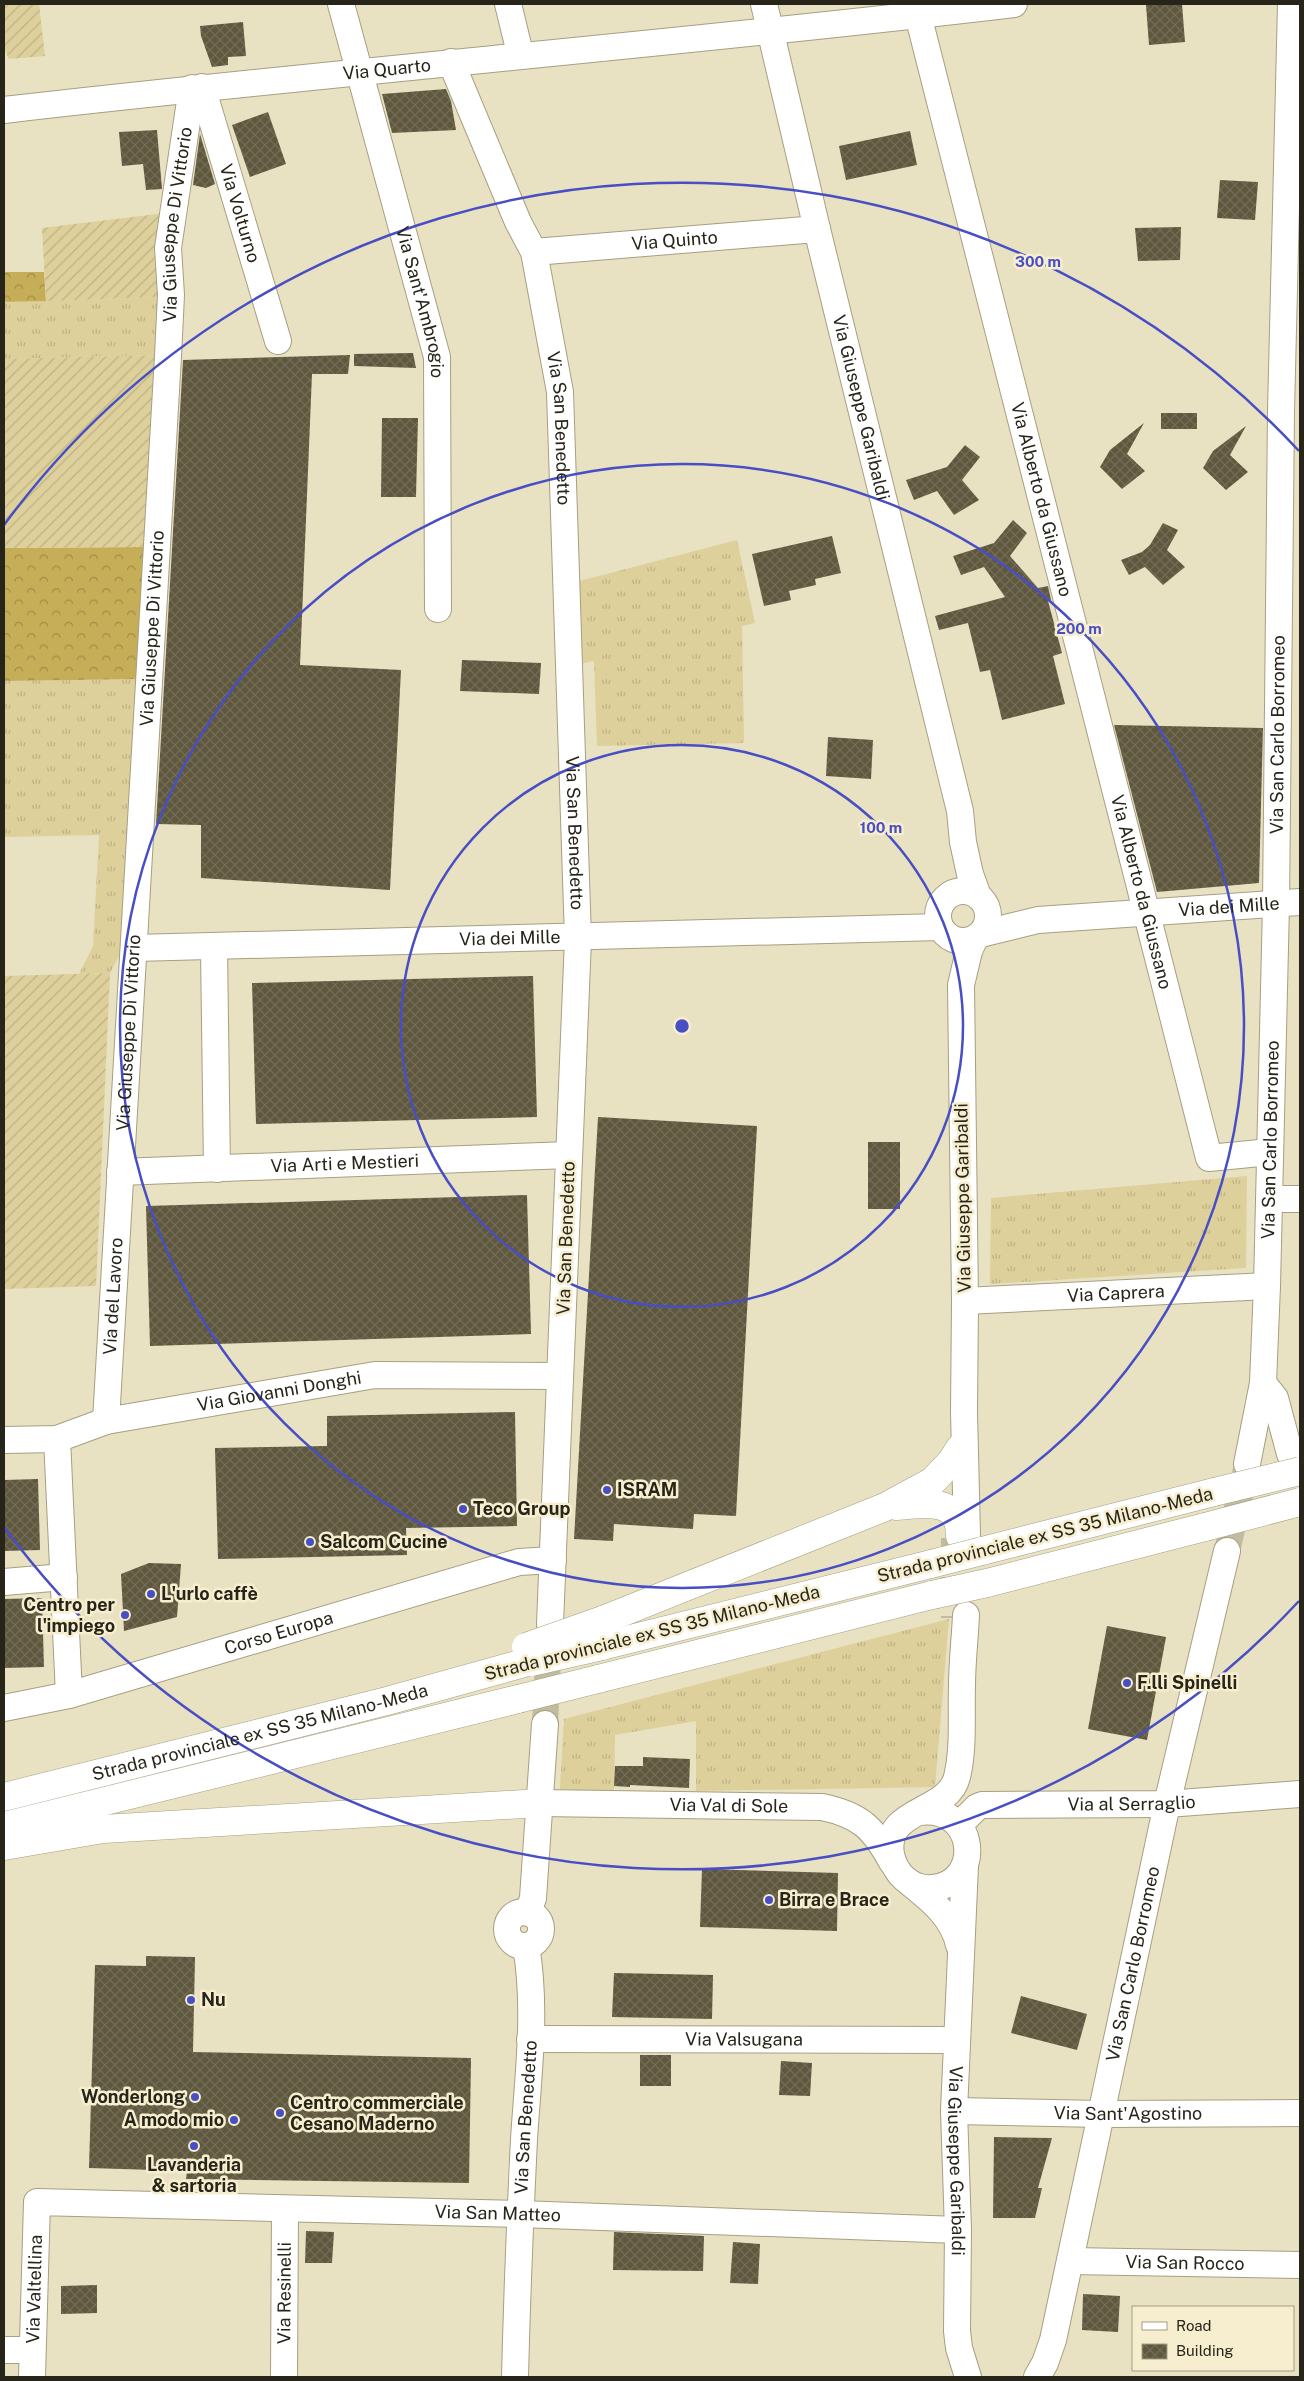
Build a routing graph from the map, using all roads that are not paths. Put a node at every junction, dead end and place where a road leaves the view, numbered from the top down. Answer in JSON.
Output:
{"nodes":[{"id":1,"x":341,"y":4,"type":"edge"},
{"id":2,"x":508,"y":4,"type":"edge"},
{"id":3,"x":764,"y":4,"type":"edge"},
{"id":4,"x":1014,"y":4,"type":"edge"},
{"id":5,"x":1291,"y":4,"type":"edge"},
{"id":6,"x":918,"y":15,"type":"junction"},
{"id":7,"x":771,"y":32,"type":"junction"},
{"id":8,"x":519,"y":49,"type":"dead end"},
{"id":9,"x":451,"y":62,"type":"junction"},
{"id":10,"x":361,"y":73,"type":"junction"},
{"id":11,"x":197,"y":88,"type":"junction"},
{"id":12,"x":4,"y":110,"type":"edge"},
{"id":13,"x":817,"y":229,"type":"junction"},
{"id":14,"x":534,"y":252,"type":"junction"},
{"id":15,"x":278,"y":341,"type":"dead end"},
{"id":16,"x":438,"y":609,"type":"dead end"},
{"id":17,"x":960,"y":811,"type":"junction"},
{"id":18,"x":982,"y":902,"type":"junction"},
{"id":19,"x":1288,"y":904,"type":"edge"},
{"id":20,"x":1146,"y":912,"type":"junction"},
{"id":21,"x":943,"y":916,"type":"junction"},
{"id":22,"x":1038,"y":920,"type":"junction"},
{"id":23,"x":978,"y":936,"type":"junction"},
{"id":24,"x":578,"y":938,"type":"junction"},
{"id":25,"x":135,"y":948,"type":"junction"},
{"id":26,"x":214,"y":948,"type":"junction"},
{"id":27,"x":961,"y":985,"type":"junction"},
{"id":28,"x":1270,"y":1152,"type":"junction"},
{"id":29,"x":569,"y":1155,"type":"junction"},
{"id":30,"x":217,"y":1169,"type":"junction"},
{"id":31,"x":120,"y":1172,"type":"junction"},
{"id":32,"x":1300,"y":1198,"type":"edge"},
{"id":33,"x":1269,"y":1199,"type":"junction"},
{"id":34,"x":1267,"y":1286,"type":"junction"},
{"id":35,"x":965,"y":1301,"type":"junction"},
{"id":36,"x":560,"y":1376,"type":"junction"},
{"id":37,"x":1263,"y":1383,"type":"junction"},
{"id":38,"x":964,"y":1412,"type":"junction"},
{"id":39,"x":106,"y":1421,"type":"junction"},
{"id":40,"x":57,"y":1439,"type":"junction"},
{"id":41,"x":4,"y":1440,"type":"edge"},
{"id":42,"x":960,"y":1448,"type":"junction"},
{"id":43,"x":1295,"y":1462,"type":"edge"},
{"id":44,"x":1247,"y":1464,"type":"tunnel mouth"},
{"id":45,"x":1300,"y":1502,"type":"edge"},
{"id":46,"x":885,"y":1507,"type":"junction"},
{"id":47,"x":963,"y":1534,"type":"junction"},
{"id":48,"x":1226,"y":1550,"type":"tunnel mouth"},
{"id":49,"x":553,"y":1560,"type":"junction"},
{"id":50,"x":64,"y":1577,"type":"junction"},
{"id":51,"x":4,"y":1582,"type":"edge"},
{"id":52,"x":960,"y":1616,"type":"tunnel mouth"},
{"id":53,"x":550,"y":1624,"type":"tunnel mouth"},
{"id":54,"x":603,"y":1633,"type":"junction"},
{"id":55,"x":69,"y":1695,"type":"junction"},
{"id":56,"x":4,"y":1708,"type":"edge"},
{"id":57,"x":545,"y":1724,"type":"tunnel mouth"},
{"id":58,"x":961,"y":1744,"type":"junction"},
{"id":59,"x":1300,"y":1794,"type":"edge"},
{"id":60,"x":4,"y":1797,"type":"edge"},
{"id":61,"x":540,"y":1803,"type":"junction"},
{"id":62,"x":1167,"y":1804,"type":"junction"},
{"id":63,"x":918,"y":1812,"type":"junction"},
{"id":64,"x":4,"y":1826,"type":"edge"},
{"id":65,"x":967,"y":1829,"type":"junction"},
{"id":66,"x":4,"y":1846,"type":"edge"},
{"id":67,"x":892,"y":1862,"type":"junction"},
{"id":68,"x":964,"y":1866,"type":"junction"},
{"id":69,"x":909,"y":1882,"type":"junction"},
{"id":70,"x":960,"y":1956,"type":"junction"},
{"id":71,"x":530,"y":2038,"type":"junction"},
{"id":72,"x":957,"y":2040,"type":"junction"},
{"id":73,"x":954,"y":2111,"type":"junction"},
{"id":74,"x":1300,"y":2113,"type":"edge"},
{"id":75,"x":1101,"y":2114,"type":"junction"},
{"id":76,"x":37,"y":2202,"type":"joint"},
{"id":77,"x":285,"y":2210,"type":"junction"},
{"id":78,"x":520,"y":2214,"type":"junction"},
{"id":79,"x":958,"y":2230,"type":"junction"},
{"id":80,"x":1070,"y":2261,"type":"junction"},
{"id":81,"x":1300,"y":2265,"type":"edge"},
{"id":82,"x":4,"y":2350,"type":"edge"},
{"id":83,"x":32,"y":2350,"type":"junction"},
{"id":84,"x":969,"y":2373,"type":"edge"},
{"id":85,"x":32,"y":2377,"type":"edge"},
{"id":86,"x":284,"y":2377,"type":"edge"},
{"id":87,"x":515,"y":2377,"type":"edge"},
{"id":88,"x":1037,"y":2377,"type":"edge"}],
"edges":[{"from":1,"to":10,"type":"street","name":"Via Sant'Ambrogio"},
{"from":2,"to":8,"type":"street"},
{"from":3,"to":7,"type":"street","name":"Via Giuseppe Garibaldi"},
{"from":4,"to":6,"type":"street","name":"Via Quarto"},
{"from":5,"to":19,"type":"street","name":"Via San Carlo Borromeo"},
{"from":6,"to":7,"type":"street","name":"Via Quarto"},
{"from":6,"to":20,"type":"street","name":"Via Alberto da Giussano"},
{"from":7,"to":9,"type":"street","name":"Via Quarto"},
{"from":7,"to":13,"type":"street","name":"Via Giuseppe Garibaldi"},
{"from":9,"to":10,"type":"street","name":"Via Quarto"},
{"from":9,"to":14,"type":"street","name":"Via San Benedetto"},
{"from":10,"to":11,"type":"street","name":"Via Quarto"},
{"from":10,"to":16,"type":"street","name":"Via Sant'Ambrogio"},
{"from":11,"to":12,"type":"street","name":"Via Quarto"},
{"from":11,"to":15,"type":"street","name":"Via Volturno"},
{"from":11,"to":25,"type":"street","name":"Via Giuseppe Di Vittorio"},
{"from":13,"to":14,"type":"street","name":"Via Quinto"},
{"from":13,"to":17,"type":"street","name":"Via Giuseppe Garibaldi"},
{"from":14,"to":24,"type":"street","name":"Via San Benedetto"},
{"from":17,"to":18,"type":"street","name":"Via Giuseppe Garibaldi"},
{"from":17,"to":21,"type":"street","name":"Via Giuseppe Garibaldi"},
{"from":18,"to":21,"type":"street"},
{"from":18,"to":22,"type":"street","name":"Via dei Mille"},
{"from":18,"to":23,"type":"street"},
{"from":19,"to":20,"type":"street","name":"Via dei Mille"},
{"from":19,"to":28,"type":"street","name":"Via San Carlo Borromeo"},
{"from":20,"to":22,"type":"street","name":"Via dei Mille"},
{"from":20,"to":28,"type":"street","name":"Via Alberto da Giussano"},
{"from":21,"to":23,"type":"street"},
{"from":21,"to":24,"type":"street","name":"Via dei Mille"},
{"from":21,"to":27,"type":"street","name":"Via Giuseppe Garibaldi"},
{"from":22,"to":23,"type":"street","name":"Via dei Mille"},
{"from":23,"to":27,"type":"street","name":"Via Giuseppe Garibaldi"},
{"from":24,"to":26,"type":"street","name":"Via dei Mille"},
{"from":24,"to":29,"type":"street","name":"Via San Benedetto"},
{"from":25,"to":26,"type":"street","name":"Via dei Mille"},
{"from":25,"to":31,"type":"street","name":"Via Giuseppe Di Vittorio"},
{"from":26,"to":30,"type":"street"},
{"from":27,"to":35,"type":"street","name":"Via Giuseppe Garibaldi"},
{"from":28,"to":33,"type":"street","name":"Via San Carlo Borromeo"},
{"from":29,"to":30,"type":"street","name":"Via Arti e Mestieri"},
{"from":29,"to":36,"type":"street","name":"Via San Benedetto"},
{"from":30,"to":31,"type":"street","name":"Via Arti e Mestieri"},
{"from":31,"to":39,"type":"street","name":"Via del Lavoro"},
{"from":32,"to":33,"type":"street"},
{"from":33,"to":34,"type":"street","name":"Via San Carlo Borromeo"},
{"from":34,"to":35,"type":"street","name":"Via Caprera"},
{"from":34,"to":37,"type":"street","name":"Via San Carlo Borromeo"},
{"from":35,"to":38,"type":"street","name":"Via Giuseppe Garibaldi"},
{"from":36,"to":39,"type":"street","name":"Via Giovanni Donghi"},
{"from":36,"to":49,"type":"street","name":"Via San Benedetto"},
{"from":37,"to":43,"type":"street"},
{"from":37,"to":44,"type":"street","name":"Via San Carlo Borromeo"},
{"from":38,"to":42,"type":"street","name":"Via Giuseppe Garibaldi"},
{"from":38,"to":47,"type":"street","name":"Via Giuseppe Garibaldi"},
{"from":39,"to":40,"type":"street","name":"Via Giovanni Donghi"},
{"from":40,"to":41,"type":"street","name":"Via Giovanni Donghi"},
{"from":40,"to":50,"type":"street"},
{"from":42,"to":46,"type":"highway"},
{"from":42,"to":47,"type":"street","name":"Via Giuseppe Garibaldi"},
{"from":43,"to":47,"type":"highway","name":"Strada provinciale ex SS 35 Milano-Meda","bridge":true},
{"from":45,"to":64,"type":"highway","name":"Strada provinciale ex SS 35 Milano-Meda","bridge":true},
{"from":46,"to":47,"type":"highway"},
{"from":46,"to":54,"type":"highway"},
{"from":47,"to":54,"type":"highway","name":"Strada provinciale ex SS 35 Milano-Meda","bridge":true},
{"from":48,"to":62,"type":"street","name":"Via San Carlo Borromeo"},
{"from":49,"to":53,"type":"street","name":"Via San Benedetto"},
{"from":49,"to":55,"type":"street","name":"Corso Europa"},
{"from":50,"to":51,"type":"street"},
{"from":50,"to":55,"type":"street"},
{"from":52,"to":58,"type":"street"},
{"from":54,"to":60,"type":"highway","name":"Strada provinciale ex SS 35 Milano-Meda","bridge":true},
{"from":55,"to":56,"type":"street","name":"Corso Europa"},
{"from":57,"to":61,"type":"street","name":"Via San Benedetto"},
{"from":58,"to":63,"type":"street"},
{"from":58,"to":65,"type":"street"},
{"from":59,"to":62,"type":"street","name":"Via al Serraglio"},
{"from":61,"to":66,"type":"highway"},
{"from":61,"to":67,"type":"street","name":"Via Val di Sole"},
{"from":61,"to":71,"type":"street","name":"Via San Benedetto"},
{"from":62,"to":65,"type":"street","name":"Via al Serraglio"},
{"from":62,"to":75,"type":"street","name":"Via San Carlo Borromeo"},
{"from":63,"to":65,"type":"street"},
{"from":63,"to":67,"type":"street"},
{"from":65,"to":68,"type":"street"},
{"from":67,"to":69,"type":"street"},
{"from":68,"to":69,"type":"street"},
{"from":68,"to":70,"type":"street","name":"Via Giuseppe Garibaldi"},
{"from":69,"to":70,"type":"street"},
{"from":70,"to":72,"type":"street","name":"Via Giuseppe Garibaldi"},
{"from":71,"to":72,"type":"street","name":"Via Valsugana"},
{"from":71,"to":78,"type":"street","name":"Via San Benedetto"},
{"from":72,"to":73,"type":"street","name":"Via Giuseppe Garibaldi"},
{"from":73,"to":75,"type":"street","name":"Via Sant'Agostino"},
{"from":73,"to":79,"type":"street","name":"Via Giuseppe Garibaldi"},
{"from":74,"to":75,"type":"street","name":"Via Sant'Agostino"},
{"from":75,"to":80,"type":"street","name":"Via San Carlo Borromeo"},
{"from":76,"to":77,"type":"street","name":"Via San Matteo"},
{"from":76,"to":83,"type":"street","name":"Via Valtellina"},
{"from":77,"to":78,"type":"street","name":"Via San Matteo"},
{"from":77,"to":86,"type":"street","name":"Via Resinelli"},
{"from":78,"to":79,"type":"street","name":"Via San Matteo"},
{"from":78,"to":87,"type":"street","name":"Via San Benedetto"},
{"from":79,"to":84,"type":"street","name":"Via Giuseppe Garibaldi"},
{"from":80,"to":81,"type":"street","name":"Via San Rocco"},
{"from":80,"to":88,"type":"street","name":"Via San Carlo Borromeo"},
{"from":82,"to":83,"type":"street"},
{"from":83,"to":85,"type":"street","name":"Via Valtellina"}]}
